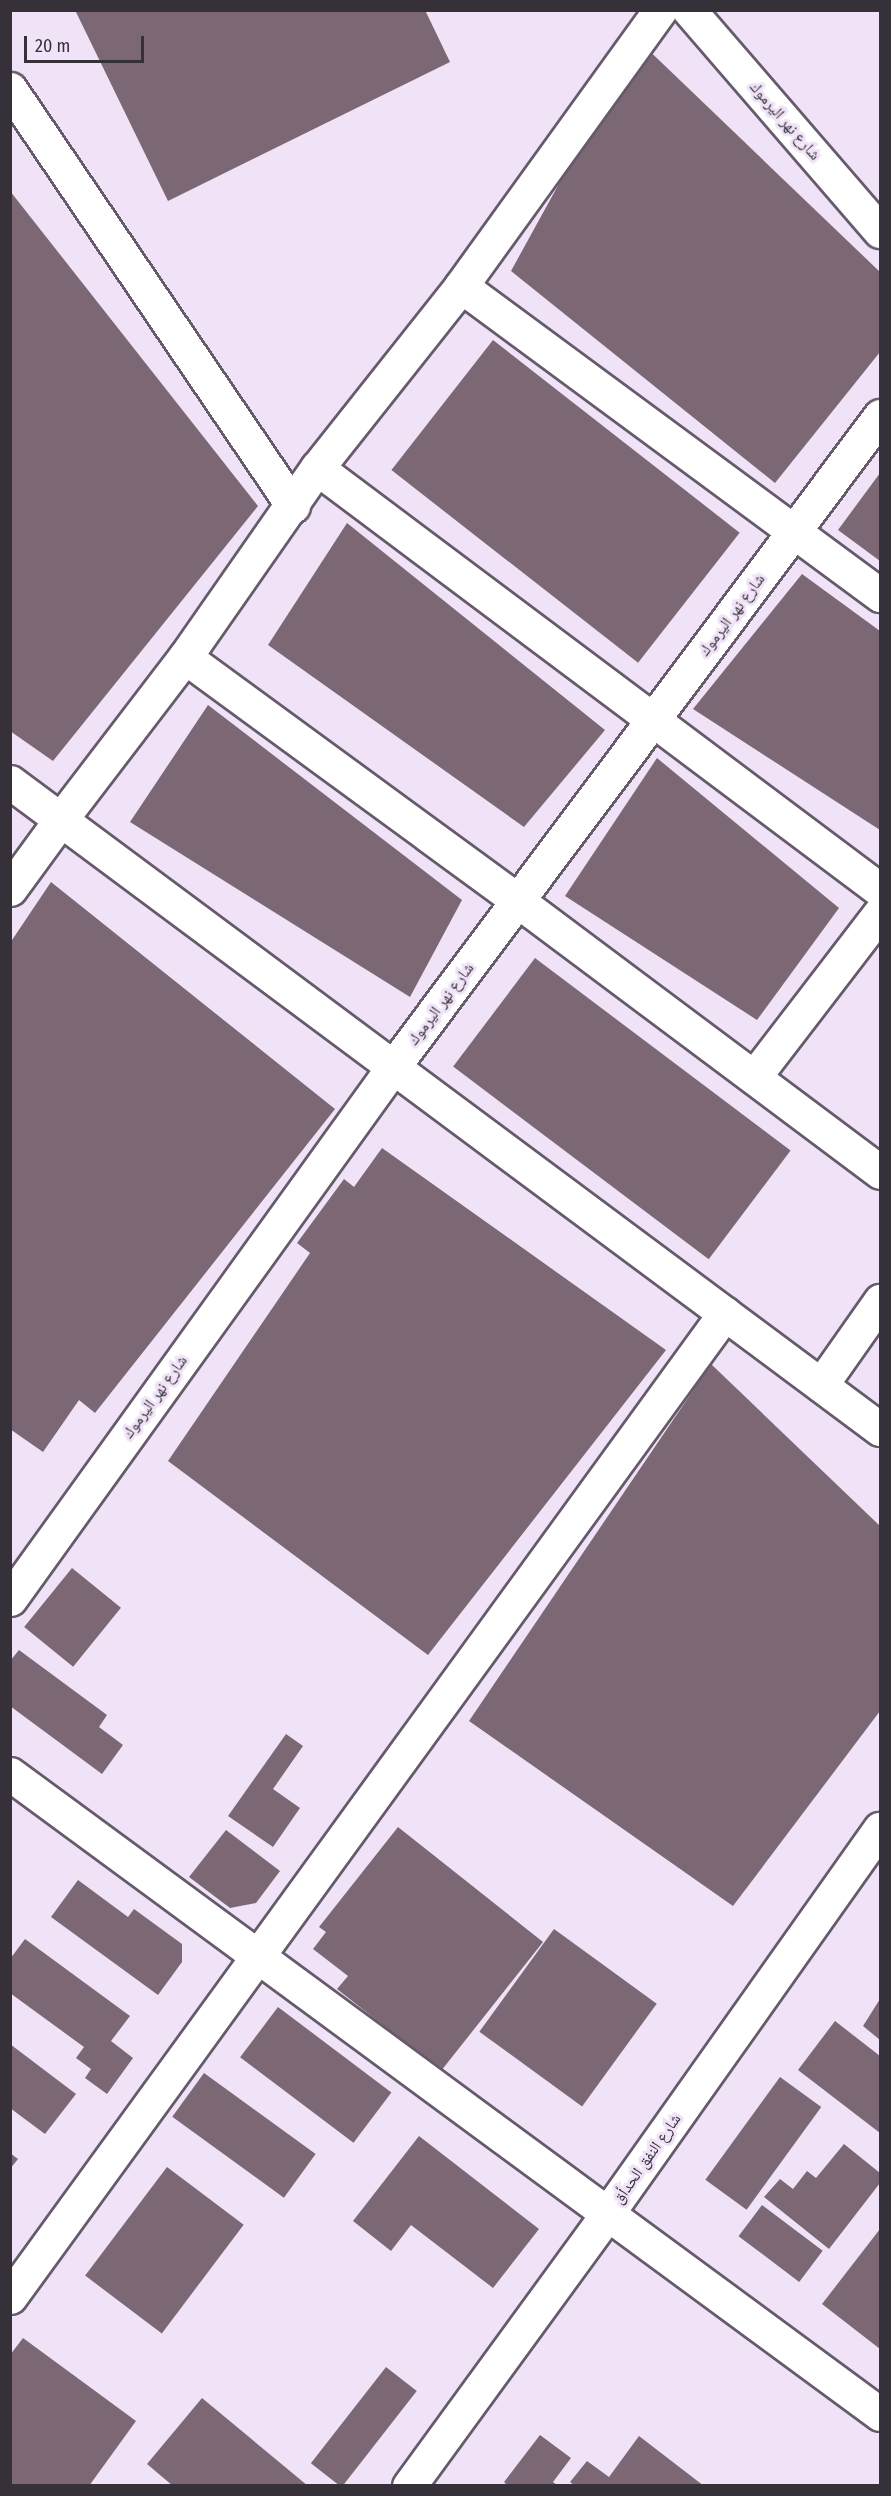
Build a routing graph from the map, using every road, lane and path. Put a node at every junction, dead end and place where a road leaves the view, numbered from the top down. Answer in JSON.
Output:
{"nodes":[{"id":1,"x":660,"y":10,"type":"edge"},
{"id":2,"x":689,"y":10,"type":"edge"},
{"id":3,"x":10,"y":89,"type":"edge"},
{"id":4,"x":880,"y":231,"type":"edge"},
{"id":5,"x":461,"y":286,"type":"junction"},
{"id":6,"x":880,"y":416,"type":"edge"},
{"id":7,"x":317,"y":468,"type":"junction"},
{"id":8,"x":293,"y":506,"type":"junction"},
{"id":9,"x":794,"y":533,"type":"junction"},
{"id":10,"x":880,"y":595,"type":"edge"},
{"id":11,"x":185,"y":657,"type":"junction"},
{"id":12,"x":653,"y":720,"type":"junction"},
{"id":13,"x":10,"y":782,"type":"edge"},
{"id":14,"x":61,"y":819,"type":"junction"},
{"id":15,"x":10,"y":889,"type":"edge"},
{"id":16,"x":880,"y":890,"type":"edge"},
{"id":17,"x":518,"y":901,"type":"junction"},
{"id":18,"x":880,"y":913,"type":"edge"},
{"id":19,"x":393,"y":1067,"type":"junction"},
{"id":20,"x":754,"y":1077,"type":"junction"},
{"id":21,"x":880,"y":1172,"type":"edge"},
{"id":22,"x":880,"y":1301,"type":"edge"},
{"id":23,"x":725,"y":1313,"type":"junction"},
{"id":24,"x":821,"y":1385,"type":"junction"},
{"id":25,"x":880,"y":1429,"type":"edge"},
{"id":26,"x":10,"y":1599,"type":"edge"},
{"id":27,"x":10,"y":1774,"type":"edge"},
{"id":28,"x":880,"y":1829,"type":"edge"},
{"id":29,"x":258,"y":1958,"type":"junction"},
{"id":30,"x":607,"y":2214,"type":"junction"},
{"id":31,"x":10,"y":2297,"type":"edge"},
{"id":32,"x":880,"y":2414,"type":"edge"},
{"id":33,"x":409,"y":2486,"type":"edge"}],
"edges":[{"from":1,"to":5,"type":"street"},
{"from":2,"to":4,"type":"street","name":"شارع نهر اليرموك"},
{"from":3,"to":8,"type":"street"},
{"from":5,"to":7,"type":"street"},
{"from":5,"to":9,"type":"street"},
{"from":6,"to":9,"type":"street","name":"شارع نهر اليرموك"},
{"from":7,"to":8,"type":"street"},
{"from":7,"to":12,"type":"street"},
{"from":8,"to":11,"type":"street"},
{"from":9,"to":10,"type":"street"},
{"from":9,"to":12,"type":"street","name":"شارع نهر اليرموك"},
{"from":11,"to":14,"type":"street"},
{"from":11,"to":17,"type":"street"},
{"from":12,"to":16,"type":"street"},
{"from":12,"to":17,"type":"street","name":"شارع نهر اليرموك"},
{"from":13,"to":14,"type":"street"},
{"from":14,"to":15,"type":"street"},
{"from":14,"to":19,"type":"street"},
{"from":17,"to":19,"type":"street","name":"شارع نهر اليرموك"},
{"from":17,"to":20,"type":"street"},
{"from":18,"to":20,"type":"street"},
{"from":19,"to":23,"type":"street"},
{"from":19,"to":26,"type":"street","name":"شارع نهر اليرموك"},
{"from":20,"to":21,"type":"street"},
{"from":22,"to":24,"type":"street"},
{"from":23,"to":24,"type":"street"},
{"from":23,"to":29,"type":"street"},
{"from":24,"to":25,"type":"street"},
{"from":27,"to":29,"type":"street"},
{"from":28,"to":30,"type":"street","name":"شارع النفق الحدأق"},
{"from":29,"to":30,"type":"street"},
{"from":29,"to":31,"type":"street"},
{"from":30,"to":32,"type":"street"},
{"from":30,"to":33,"type":"street","name":"شارع النفق الحدأق"}]}
